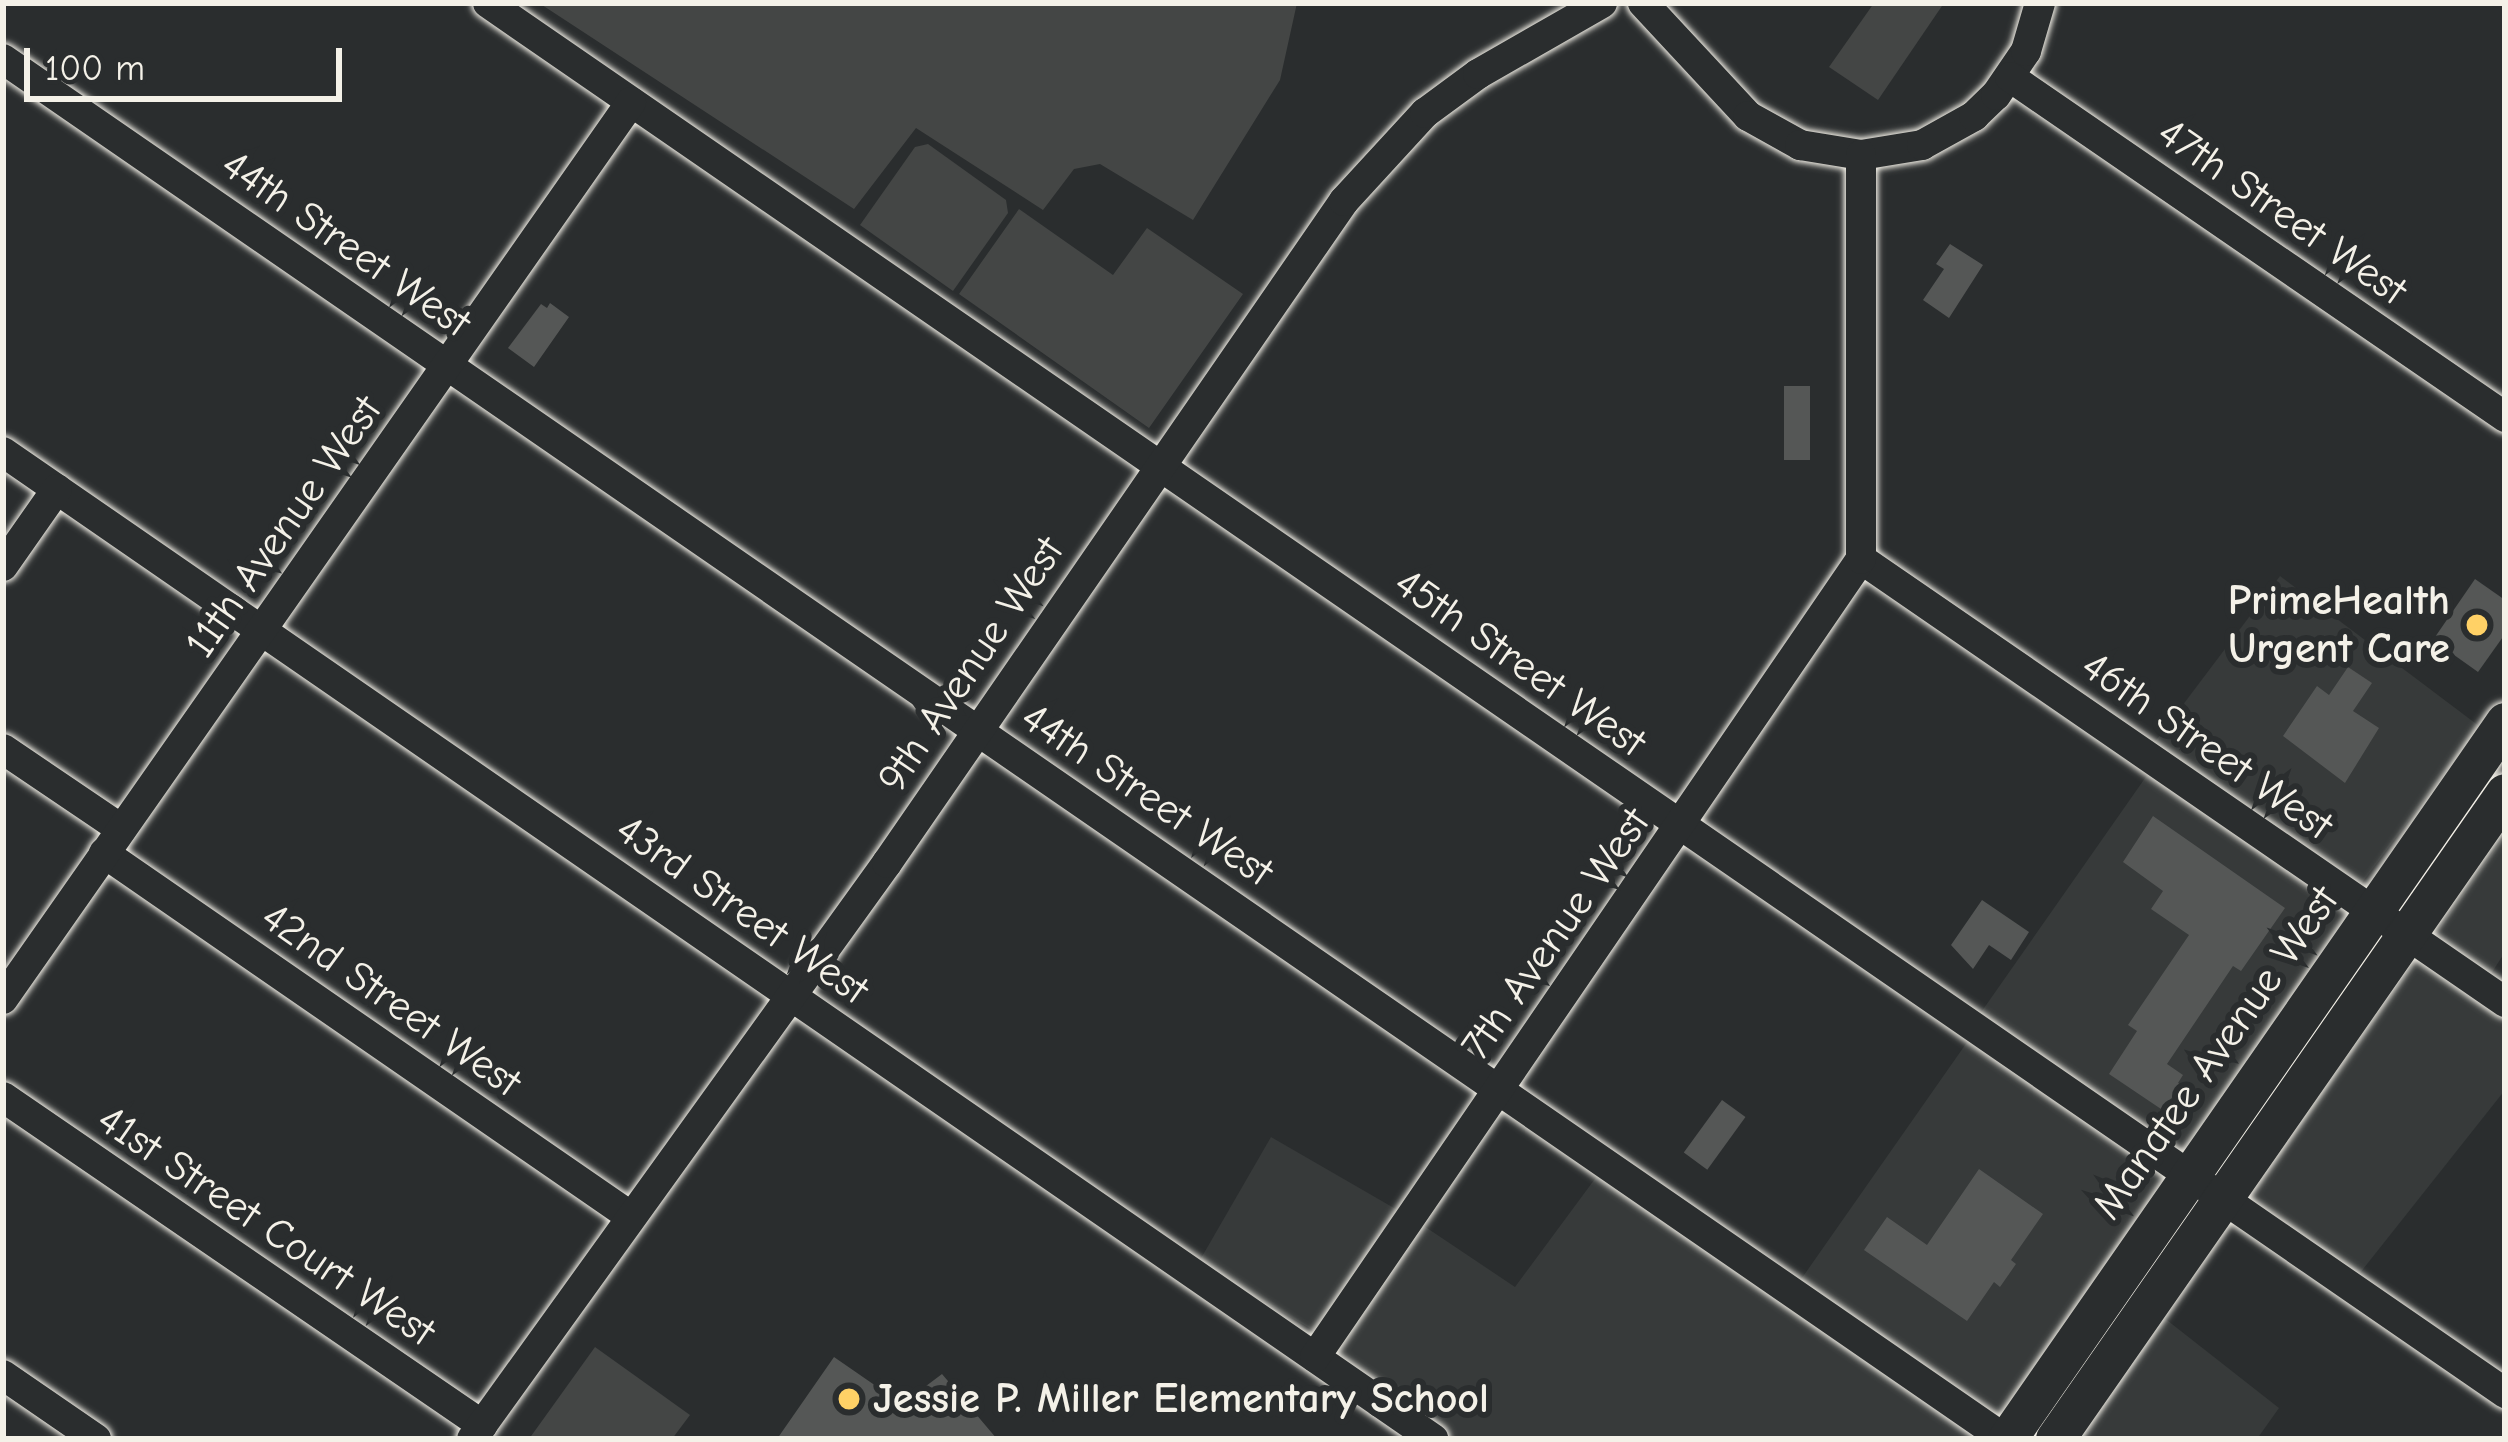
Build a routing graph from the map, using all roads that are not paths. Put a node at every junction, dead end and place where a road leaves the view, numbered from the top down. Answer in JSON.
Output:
{"nodes":[{"id":1,"x":488,"y":3,"type":"edge"},
{"id":2,"x":1602,"y":3,"type":"edge"},
{"id":3,"x":1643,"y":3,"type":"edge"},
{"id":4,"x":2040,"y":3,"type":"edge"},
{"id":5,"x":3,"y":59,"type":"edge"},
{"id":6,"x":2010,"y":77,"type":"junction"},
{"id":7,"x":631,"y":102,"type":"junction"},
{"id":8,"x":1861,"y":155,"type":"junction"},
{"id":9,"x":449,"y":366,"type":"junction"},
{"id":10,"x":2505,"y":417,"type":"edge"},
{"id":11,"x":3,"y":452,"type":"edge"},
{"id":12,"x":1159,"y":465,"type":"junction"},
{"id":13,"x":57,"y":490,"type":"junction"},
{"id":14,"x":1861,"y":560,"type":"junction"},
{"id":15,"x":3,"y":566,"type":"edge"},
{"id":16,"x":262,"y":632,"type":"junction"},
{"id":17,"x":2505,"y":722,"type":"edge"},
{"id":18,"x":977,"y":730,"type":"junction"},
{"id":19,"x":3,"y":749,"type":"edge"},
{"id":20,"x":2505,"y":793,"type":"edge"},
{"id":21,"x":1682,"y":826,"type":"junction"},
{"id":22,"x":113,"y":841,"type":"junction"},
{"id":23,"x":2373,"y":912,"type":"junction"},
{"id":24,"x":2407,"y":934,"type":"junction"},
{"id":25,"x":792,"y":995,"type":"junction"},
{"id":26,"x":3,"y":999,"type":"edge"},
{"id":27,"x":2505,"y":1002,"type":"edge"},
{"id":28,"x":1500,"y":1089,"type":"junction"},
{"id":29,"x":3,"y":1097,"type":"edge"},
{"id":30,"x":2189,"y":1176,"type":"junction"},
{"id":31,"x":2222,"y":1199,"type":"junction"},
{"id":32,"x":631,"y":1216,"type":"junction"},
{"id":33,"x":1315,"y":1358,"type":"junction"},
{"id":34,"x":3,"y":1375,"type":"edge"},
{"id":35,"x":2505,"y":1393,"type":"edge"},
{"id":36,"x":477,"y":1432,"type":"edge"},
{"id":37,"x":96,"y":1439,"type":"edge"},
{"id":38,"x":1433,"y":1439,"type":"edge"},
{"id":39,"x":2006,"y":1439,"type":"edge"},
{"id":40,"x":2055,"y":1439,"type":"edge"}],
"edges":[{"from":1,"to":7,"type":"street","name":"45th Street West"},
{"from":2,"to":12,"type":"street","name":"9th Avenue West"},
{"from":3,"to":8,"type":"street"},
{"from":4,"to":6,"type":"street"},
{"from":5,"to":9,"type":"street","name":"44th Street West"},
{"from":6,"to":8,"type":"street"},
{"from":6,"to":10,"type":"street","name":"47th Street West"},
{"from":7,"to":9,"type":"street","name":"11th Avenue West"},
{"from":7,"to":12,"type":"street","name":"45th Street West"},
{"from":8,"to":14,"type":"street"},
{"from":9,"to":16,"type":"street","name":"11th Avenue West"},
{"from":9,"to":18,"type":"street","name":"44th Street West"},
{"from":11,"to":13,"type":"street","name":"43rd Street West"},
{"from":12,"to":18,"type":"street","name":"9th Avenue West"},
{"from":12,"to":21,"type":"street","name":"45th Street West"},
{"from":13,"to":15,"type":"street"},
{"from":13,"to":16,"type":"street","name":"43rd Street West"},
{"from":14,"to":21,"type":"street","name":"7th Avenue West"},
{"from":14,"to":23,"type":"street","name":"46th Street West"},
{"from":16,"to":22,"type":"street","name":"11th Avenue West"},
{"from":16,"to":25,"type":"street","name":"43rd Street West"},
{"from":17,"to":23,"type":"main road","name":"Manatee Avenue West"},
{"from":18,"to":25,"type":"street","name":"9th Avenue West"},
{"from":18,"to":28,"type":"street","name":"44th Street West"},
{"from":19,"to":22,"type":"street","name":"42nd Street West"},
{"from":20,"to":24,"type":"main road","name":"Manatee Avenue West"},
{"from":21,"to":28,"type":"street","name":"7th Avenue West"},
{"from":21,"to":30,"type":"street","name":"45th Street West"},
{"from":22,"to":26,"type":"street","name":"11th Avenue West"},
{"from":22,"to":32,"type":"street","name":"42nd Street West"},
{"from":23,"to":24,"type":"street","name":"46th Street West"},
{"from":23,"to":30,"type":"main road","name":"Manatee Avenue West"},
{"from":24,"to":27,"type":"street","name":"46th Street West"},
{"from":24,"to":31,"type":"main road","name":"Manatee Avenue West"},
{"from":25,"to":32,"type":"street","name":"9th Avenue West"},
{"from":25,"to":33,"type":"street","name":"43rd Street West"},
{"from":28,"to":33,"type":"street","name":"7th Avenue West"},
{"from":28,"to":39,"type":"street","name":"44th Street West"},
{"from":29,"to":36,"type":"street","name":"41st Street Court West"},
{"from":30,"to":31,"type":"street","name":"45th Street West"},
{"from":30,"to":39,"type":"main road","name":"Manatee Avenue West"},
{"from":31,"to":35,"type":"street","name":"45th Street West"},
{"from":31,"to":40,"type":"main road","name":"Manatee Avenue West"},
{"from":32,"to":36,"type":"street","name":"9th Avenue West"},
{"from":33,"to":38,"type":"street","name":"43rd Street West"},
{"from":34,"to":37,"type":"street"}]}
